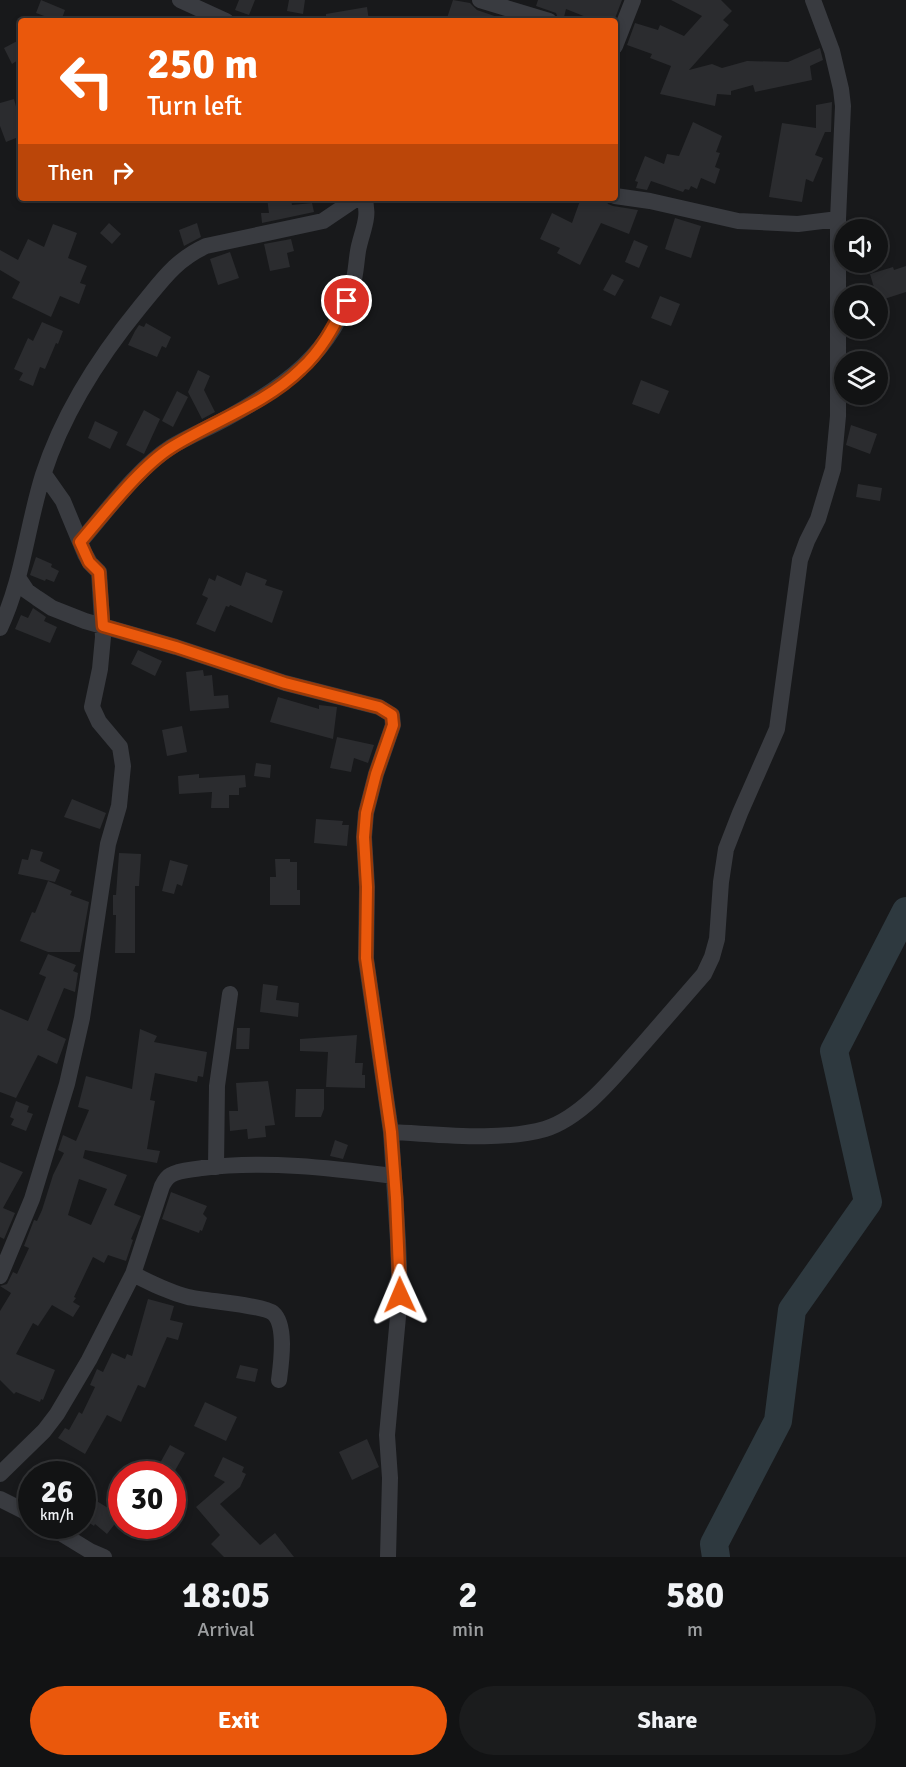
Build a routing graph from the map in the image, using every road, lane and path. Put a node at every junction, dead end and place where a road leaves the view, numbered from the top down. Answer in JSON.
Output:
{"nodes":[{"id":1,"x":180,"y":0,"type":"edge"},
{"id":2,"x":480,"y":0,"type":"edge"},
{"id":3,"x":633,"y":0,"type":"edge"},
{"id":4,"x":813,"y":0,"type":"edge"},
{"id":5,"x":219,"y":18,"type":"edge"},
{"id":6,"x":539,"y":18,"type":"edge"},
{"id":7,"x":618,"y":37,"type":"edge"},
{"id":8,"x":618,"y":196,"type":"edge"},
{"id":9,"x":353,"y":201,"type":"edge"},
{"id":10,"x":365,"y":201,"type":"edge"},
{"id":11,"x":838,"y":219,"type":"edge"},
{"id":12,"x":834,"y":220,"type":"edge"},
{"id":13,"x":838,"y":273,"type":"edge"},
{"id":14,"x":44,"y":474,"type":"junction"},
{"id":15,"x":80,"y":542,"type":"junction"},
{"id":16,"x":19,"y":579,"type":"junction"},
{"id":17,"x":103,"y":626,"type":"junction"},
{"id":18,"x":0,"y":628,"type":"edge"},
{"id":19,"x":230,"y":994,"type":"dead end"},
{"id":20,"x":391,"y":1132,"type":"junction"},
{"id":21,"x":216,"y":1167,"type":"junction"},
{"id":22,"x":394,"y":1176,"type":"junction"},
{"id":23,"x":133,"y":1274,"type":"junction"},
{"id":24,"x":0,"y":1276,"type":"edge"},
{"id":25,"x":279,"y":1380,"type":"dead end"},
{"id":26,"x":0,"y":1474,"type":"edge"},
{"id":27,"x":0,"y":1499,"type":"edge"},
{"id":28,"x":18,"y":1508,"type":"edge"},
{"id":29,"x":69,"y":1539,"type":"edge"},
{"id":30,"x":104,"y":1557,"type":"edge"},
{"id":31,"x":388,"y":1557,"type":"edge"}],
"edges":[{"from":1,"to":5,"type":"street"},
{"from":2,"to":6,"type":"street"},
{"from":3,"to":7,"type":"street"},
{"from":4,"to":11,"type":"street"},
{"from":8,"to":12,"type":"street"},
{"from":9,"to":14,"type":"street"},
{"from":10,"to":15,"type":"street"},
{"from":13,"to":20,"type":"street"},
{"from":14,"to":15,"type":"street"},
{"from":14,"to":16,"type":"street"},
{"from":15,"to":17,"type":"street"},
{"from":16,"to":17,"type":"street"},
{"from":16,"to":18,"type":"street"},
{"from":17,"to":20,"type":"street"},
{"from":17,"to":24,"type":"street"},
{"from":19,"to":21,"type":"street"},
{"from":20,"to":22,"type":"street"},
{"from":21,"to":22,"type":"street"},
{"from":21,"to":23,"type":"street"},
{"from":22,"to":31,"type":"street"},
{"from":23,"to":25,"type":"street"},
{"from":23,"to":26,"type":"street"},
{"from":27,"to":28,"type":"street"},
{"from":29,"to":30,"type":"street"}]}
